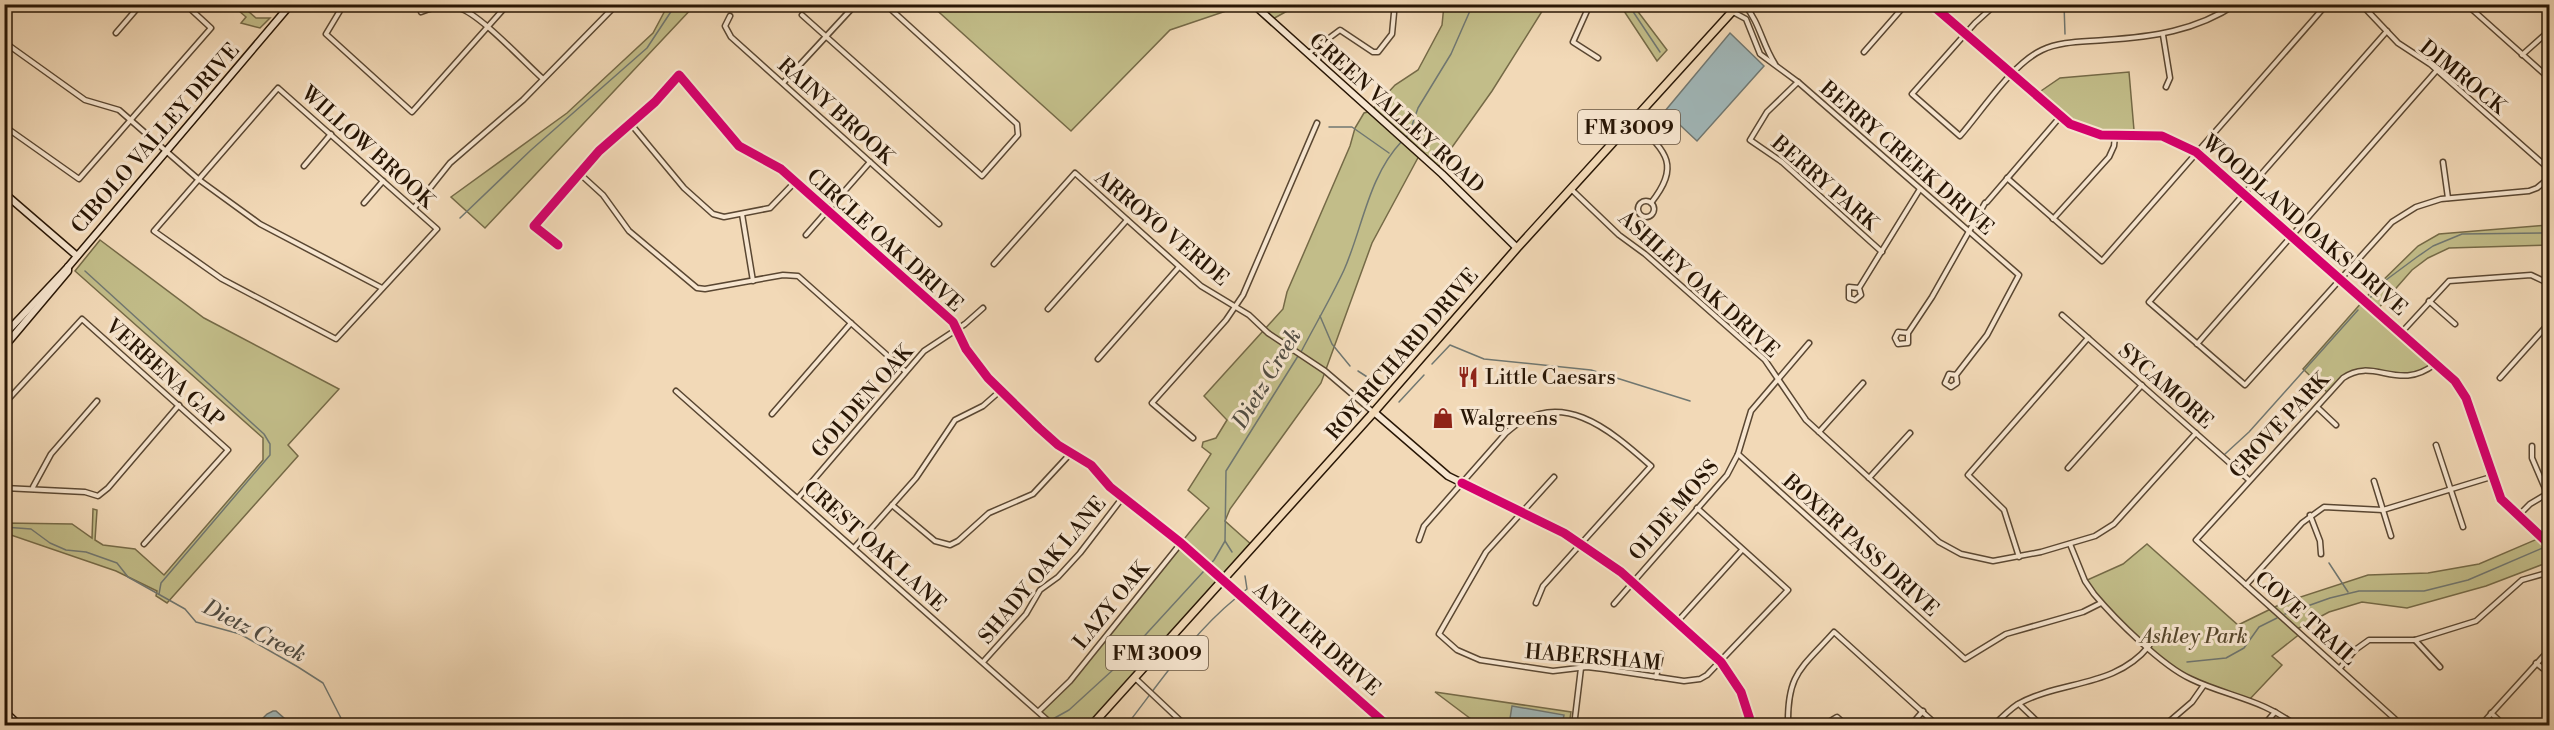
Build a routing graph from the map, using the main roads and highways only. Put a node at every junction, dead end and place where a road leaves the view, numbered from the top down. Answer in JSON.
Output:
{"nodes":[{"id":1,"x":1739,"y":4,"type":"edge"},
{"id":2,"x":1091,"y":726,"type":"edge"}],
"edges":[{"from":1,"to":2,"type":"main road","name":"ROY RICHARD DRIVE","number":"FM 3009"}]}
